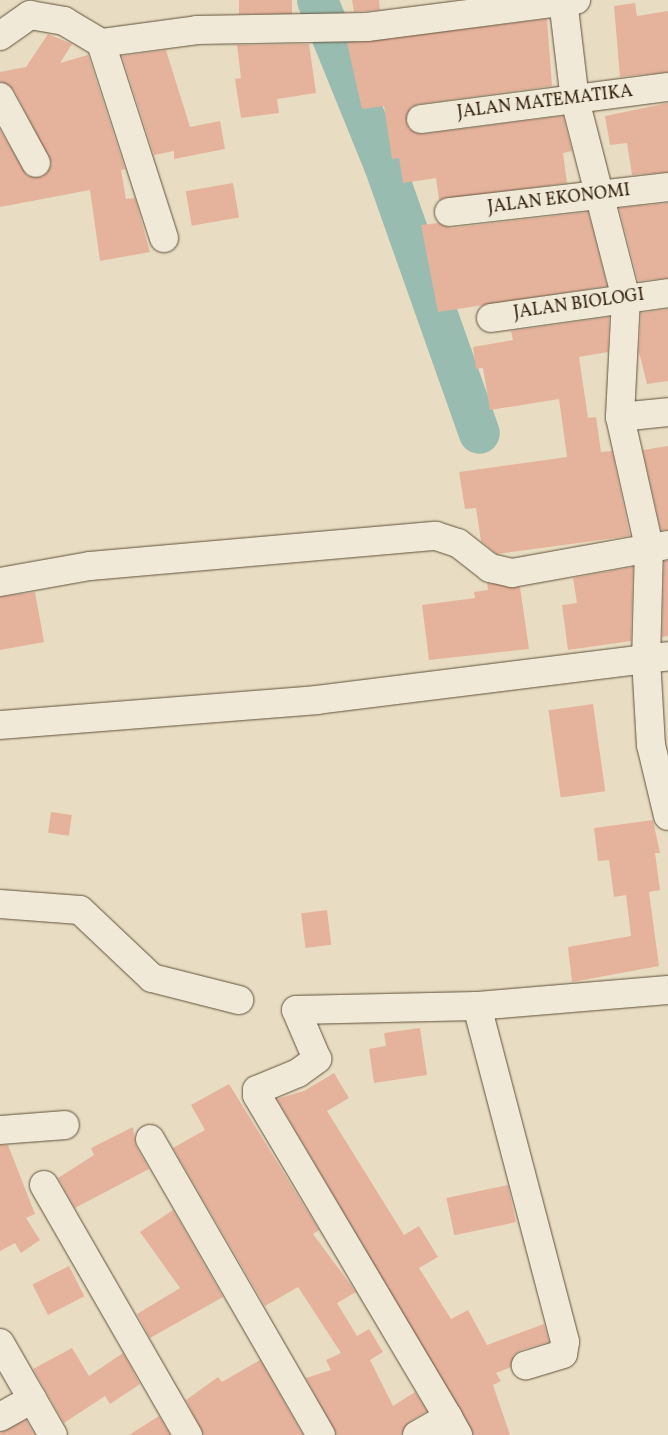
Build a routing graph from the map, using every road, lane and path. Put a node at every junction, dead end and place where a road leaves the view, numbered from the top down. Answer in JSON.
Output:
{"nodes":[{"id":1,"x":568,"y":1,"type":"edge"},
{"id":2,"x":0,"y":36,"type":"edge"},
{"id":3,"x":101,"y":43,"type":"junction"},
{"id":4,"x":668,"y":87,"type":"edge"},
{"id":5,"x":0,"y":97,"type":"edge"},
{"id":6,"x":574,"y":100,"type":"junction"},
{"id":7,"x":421,"y":119,"type":"dead end"},
{"id":8,"x":36,"y":163,"type":"dead end"},
{"id":9,"x":668,"y":187,"type":"edge"},
{"id":10,"x":602,"y":194,"type":"junction"},
{"id":11,"x":450,"y":212,"type":"dead end"},
{"id":12,"x":164,"y":238,"type":"dead end"},
{"id":13,"x":668,"y":293,"type":"edge"},
{"id":14,"x":626,"y":298,"type":"junction"},
{"id":15,"x":491,"y":318,"type":"dead end"},
{"id":16,"x":668,"y":412,"type":"edge"},
{"id":17,"x":620,"y":417,"type":"junction"},
{"id":18,"x":659,"y":546,"type":"edge"},
{"id":19,"x":0,"y":582,"type":"edge"},
{"id":20,"x":657,"y":658,"type":"edge"},
{"id":21,"x":0,"y":725,"type":"edge"},
{"id":22,"x":663,"y":772,"type":"edge"},
{"id":23,"x":668,"y":816,"type":"edge"},
{"id":24,"x":0,"y":904,"type":"edge"},
{"id":25,"x":668,"y":990,"type":"edge"},
{"id":26,"x":239,"y":1000,"type":"dead end"},
{"id":27,"x":477,"y":1006,"type":"junction"},
{"id":28,"x":65,"y":1126,"type":"dead end"},
{"id":29,"x":0,"y":1130,"type":"edge"},
{"id":30,"x":150,"y":1139,"type":"dead end"},
{"id":31,"x":44,"y":1185,"type":"dead end"},
{"id":32,"x":0,"y":1343,"type":"edge"},
{"id":33,"x":526,"y":1366,"type":"dead end"},
{"id":34,"x":32,"y":1399,"type":"junction"},
{"id":35,"x":0,"y":1417,"type":"edge"},
{"id":36,"x":453,"y":1426,"type":"edge"},
{"id":37,"x":53,"y":1435,"type":"edge"},
{"id":38,"x":188,"y":1435,"type":"edge"},
{"id":39,"x":321,"y":1435,"type":"edge"},
{"id":40,"x":417,"y":1435,"type":"edge"}],
"edges":[{"from":1,"to":3,"type":"street"},
{"from":1,"to":6,"type":"street"},
{"from":2,"to":3,"type":"street"},
{"from":3,"to":12,"type":"street"},
{"from":4,"to":6,"type":"street","name":"JALAN MATEMATIKA"},
{"from":5,"to":8,"type":"street"},
{"from":6,"to":7,"type":"street","name":"JALAN MATEMATIKA"},
{"from":6,"to":10,"type":"street"},
{"from":9,"to":10,"type":"street","name":"JALAN EKONOMI"},
{"from":10,"to":11,"type":"street","name":"JALAN EKONOMI"},
{"from":10,"to":14,"type":"street"},
{"from":13,"to":14,"type":"street","name":"JALAN BIOLOGI"},
{"from":14,"to":15,"type":"street","name":"JALAN BIOLOGI"},
{"from":14,"to":17,"type":"street"},
{"from":16,"to":17,"type":"street"},
{"from":17,"to":18,"type":"street"},
{"from":18,"to":19,"type":"street"},
{"from":18,"to":20,"type":"street"},
{"from":20,"to":21,"type":"street"},
{"from":20,"to":22,"type":"street"},
{"from":22,"to":23,"type":"street"},
{"from":24,"to":26,"type":"street"},
{"from":25,"to":27,"type":"street"},
{"from":27,"to":33,"type":"street"},
{"from":27,"to":36,"type":"street"},
{"from":28,"to":29,"type":"street"},
{"from":30,"to":39,"type":"street"},
{"from":31,"to":38,"type":"street"},
{"from":32,"to":34,"type":"street"},
{"from":34,"to":35,"type":"street"},
{"from":34,"to":37,"type":"street"},
{"from":36,"to":40,"type":"street"}]}
